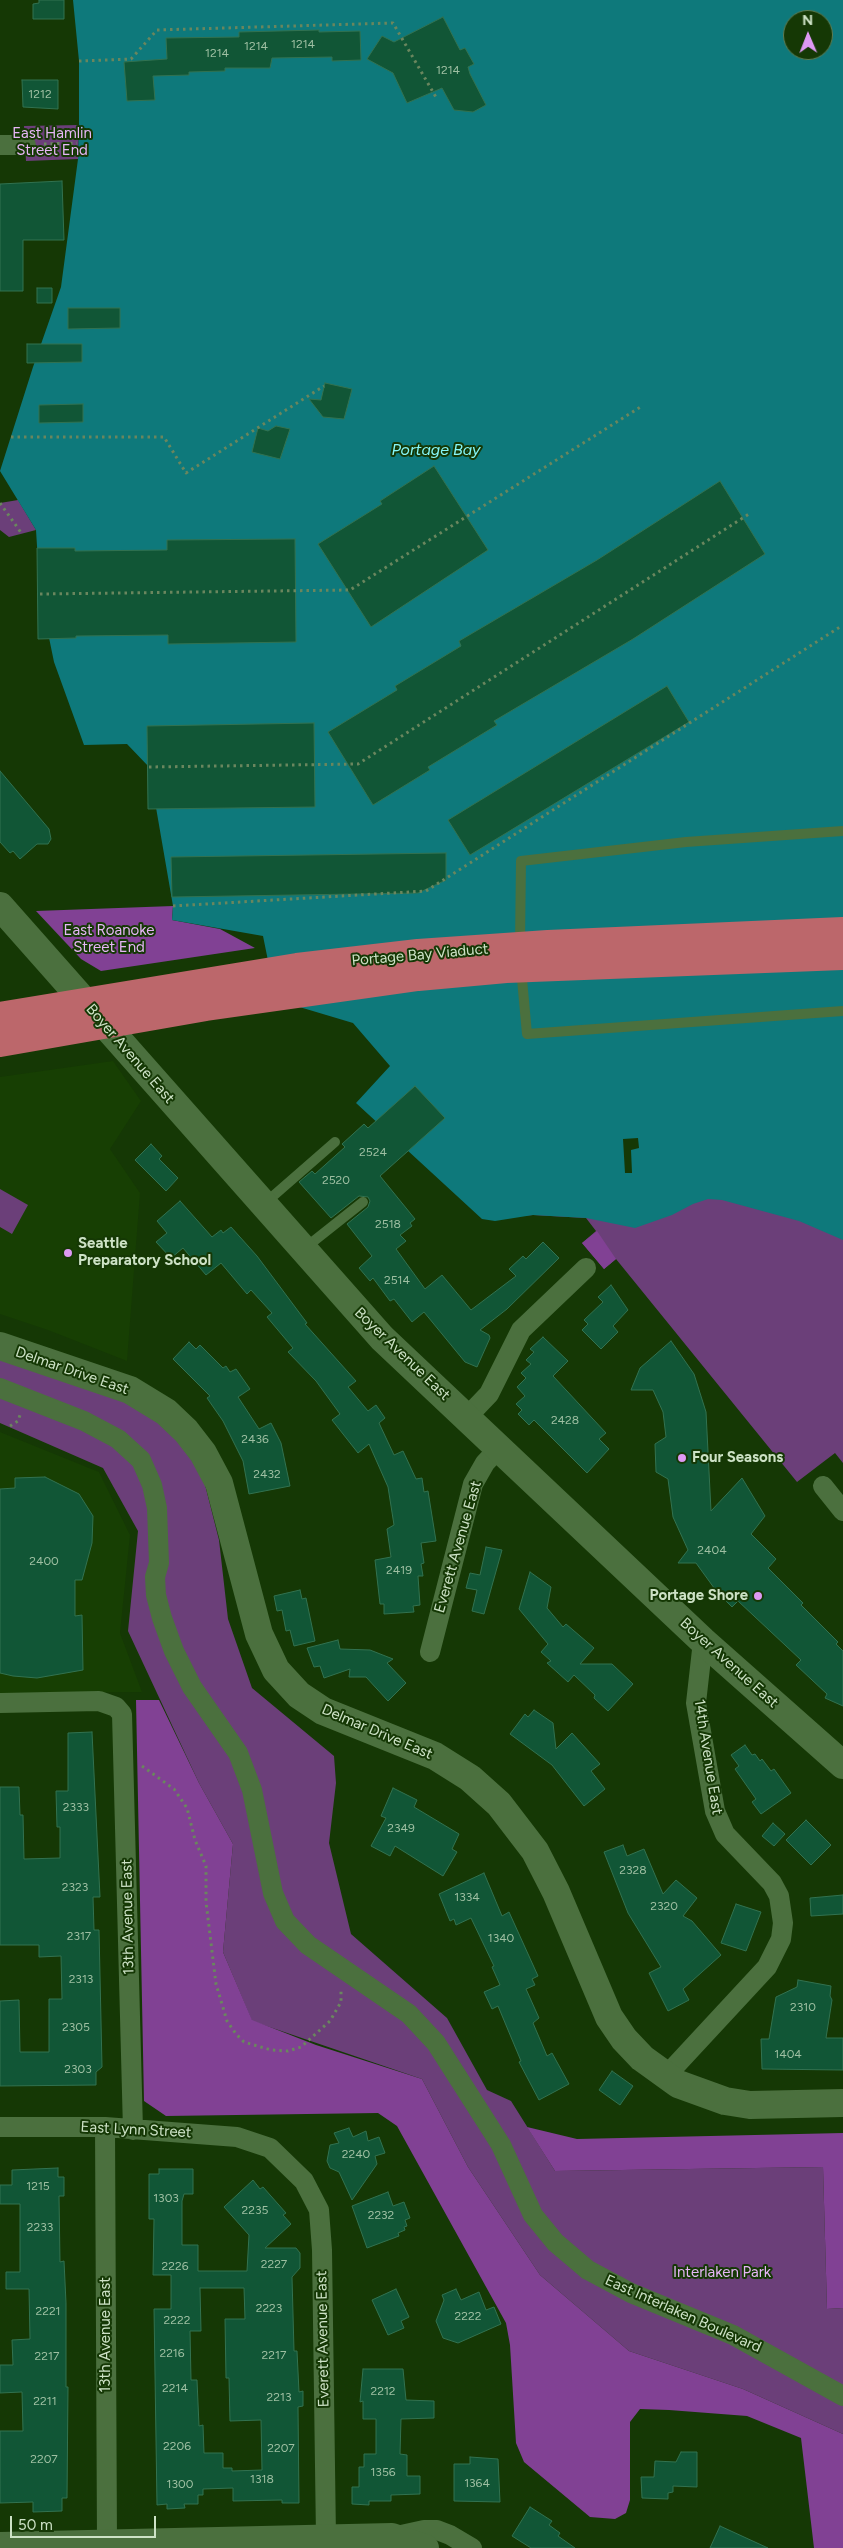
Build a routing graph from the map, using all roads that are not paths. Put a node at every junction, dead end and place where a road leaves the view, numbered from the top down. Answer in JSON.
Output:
{"nodes":[{"id":1,"x":32,"y":144,"type":"road end"},
{"id":2,"x":0,"y":145,"type":"edge"},
{"id":3,"x":843,"y":831,"type":"edge"},
{"id":4,"x":0,"y":906,"type":"edge"},
{"id":5,"x":843,"y":931,"type":"edge"},
{"id":6,"x":843,"y":956,"type":"edge"},
{"id":7,"x":843,"y":1011,"type":"edge"},
{"id":8,"x":0,"y":1016,"type":"edge"},
{"id":9,"x":0,"y":1043,"type":"edge"},
{"id":10,"x":335,"y":1142,"type":"dead end"},
{"id":11,"x":363,"y":1202,"type":"dead end"},
{"id":12,"x":263,"y":1204,"type":"junction"},
{"id":13,"x":303,"y":1250,"type":"junction"},
{"id":14,"x":586,"y":1268,"type":"dead end"},
{"id":15,"x":0,"y":1346,"type":"edge"},
{"id":16,"x":0,"y":1388,"type":"edge"},
{"id":17,"x":467,"y":1417,"type":"junction"},
{"id":18,"x":499,"y":1448,"type":"junction"},
{"id":19,"x":823,"y":1486,"type":"dead end"},
{"id":20,"x":843,"y":1511,"type":"edge"},
{"id":21,"x":703,"y":1640,"type":"junction"},
{"id":22,"x":430,"y":1652,"type":"dead end"},
{"id":23,"x":0,"y":1703,"type":"edge"},
{"id":24,"x":843,"y":1765,"type":"edge"},
{"id":25,"x":665,"y":2077,"type":"junction"},
{"id":26,"x":843,"y":2104,"type":"edge"},
{"id":27,"x":0,"y":2127,"type":"edge"},
{"id":28,"x":105,"y":2127,"type":"junction"},
{"id":29,"x":133,"y":2130,"type":"junction"},
{"id":30,"x":270,"y":2148,"type":"joint"},
{"id":31,"x":843,"y":2396,"type":"edge"},
{"id":32,"x":392,"y":2537,"type":"junction"},
{"id":33,"x":326,"y":2543,"type":"edge"},
{"id":34,"x":107,"y":2544,"type":"junction"},
{"id":35,"x":0,"y":2546,"type":"edge"},
{"id":36,"x":425,"y":2548,"type":"edge"},
{"id":37,"x":472,"y":2548,"type":"edge"}],
"edges":[{"from":1,"to":2,"type":"street"},
{"from":3,"to":7,"type":"lane"},
{"from":4,"to":12,"type":"street","name":"Boyer Avenue East"},
{"from":5,"to":8,"type":"highway","name":"Portage Bay Viaduct"},
{"from":6,"to":9,"type":"highway"},
{"from":10,"to":12,"type":"lane"},
{"from":11,"to":13,"type":"lane"},
{"from":12,"to":13,"type":"street","name":"Boyer Avenue East"},
{"from":13,"to":17,"type":"street","name":"Boyer Avenue East"},
{"from":14,"to":17,"type":"street"},
{"from":15,"to":25,"type":"street","name":"Delmar Drive East"},
{"from":16,"to":31,"type":"street","name":"East Interlaken Boulevard"},
{"from":17,"to":18,"type":"street","name":"Boyer Avenue East"},
{"from":18,"to":21,"type":"street","name":"Boyer Avenue East"},
{"from":18,"to":22,"type":"street","name":"Everett Avenue East"},
{"from":19,"to":20,"type":"street"},
{"from":21,"to":24,"type":"street","name":"Boyer Avenue East"},
{"from":21,"to":25,"type":"street","name":"14th Avenue East"},
{"from":23,"to":29,"type":"street","name":"13th Avenue East"},
{"from":25,"to":26,"type":"street"},
{"from":27,"to":28,"type":"street","name":"East Lynn Street"},
{"from":28,"to":29,"type":"street","name":"East Lynn Street"},
{"from":28,"to":34,"type":"street","name":"13th Avenue East"},
{"from":29,"to":30,"type":"street","name":"East Lynn Street"},
{"from":30,"to":33,"type":"street","name":"Everett Avenue East"},
{"from":32,"to":33,"type":"street"},
{"from":32,"to":36,"type":"street"},
{"from":32,"to":37,"type":"street"},
{"from":33,"to":34,"type":"street"},
{"from":34,"to":35,"type":"street"}]}
